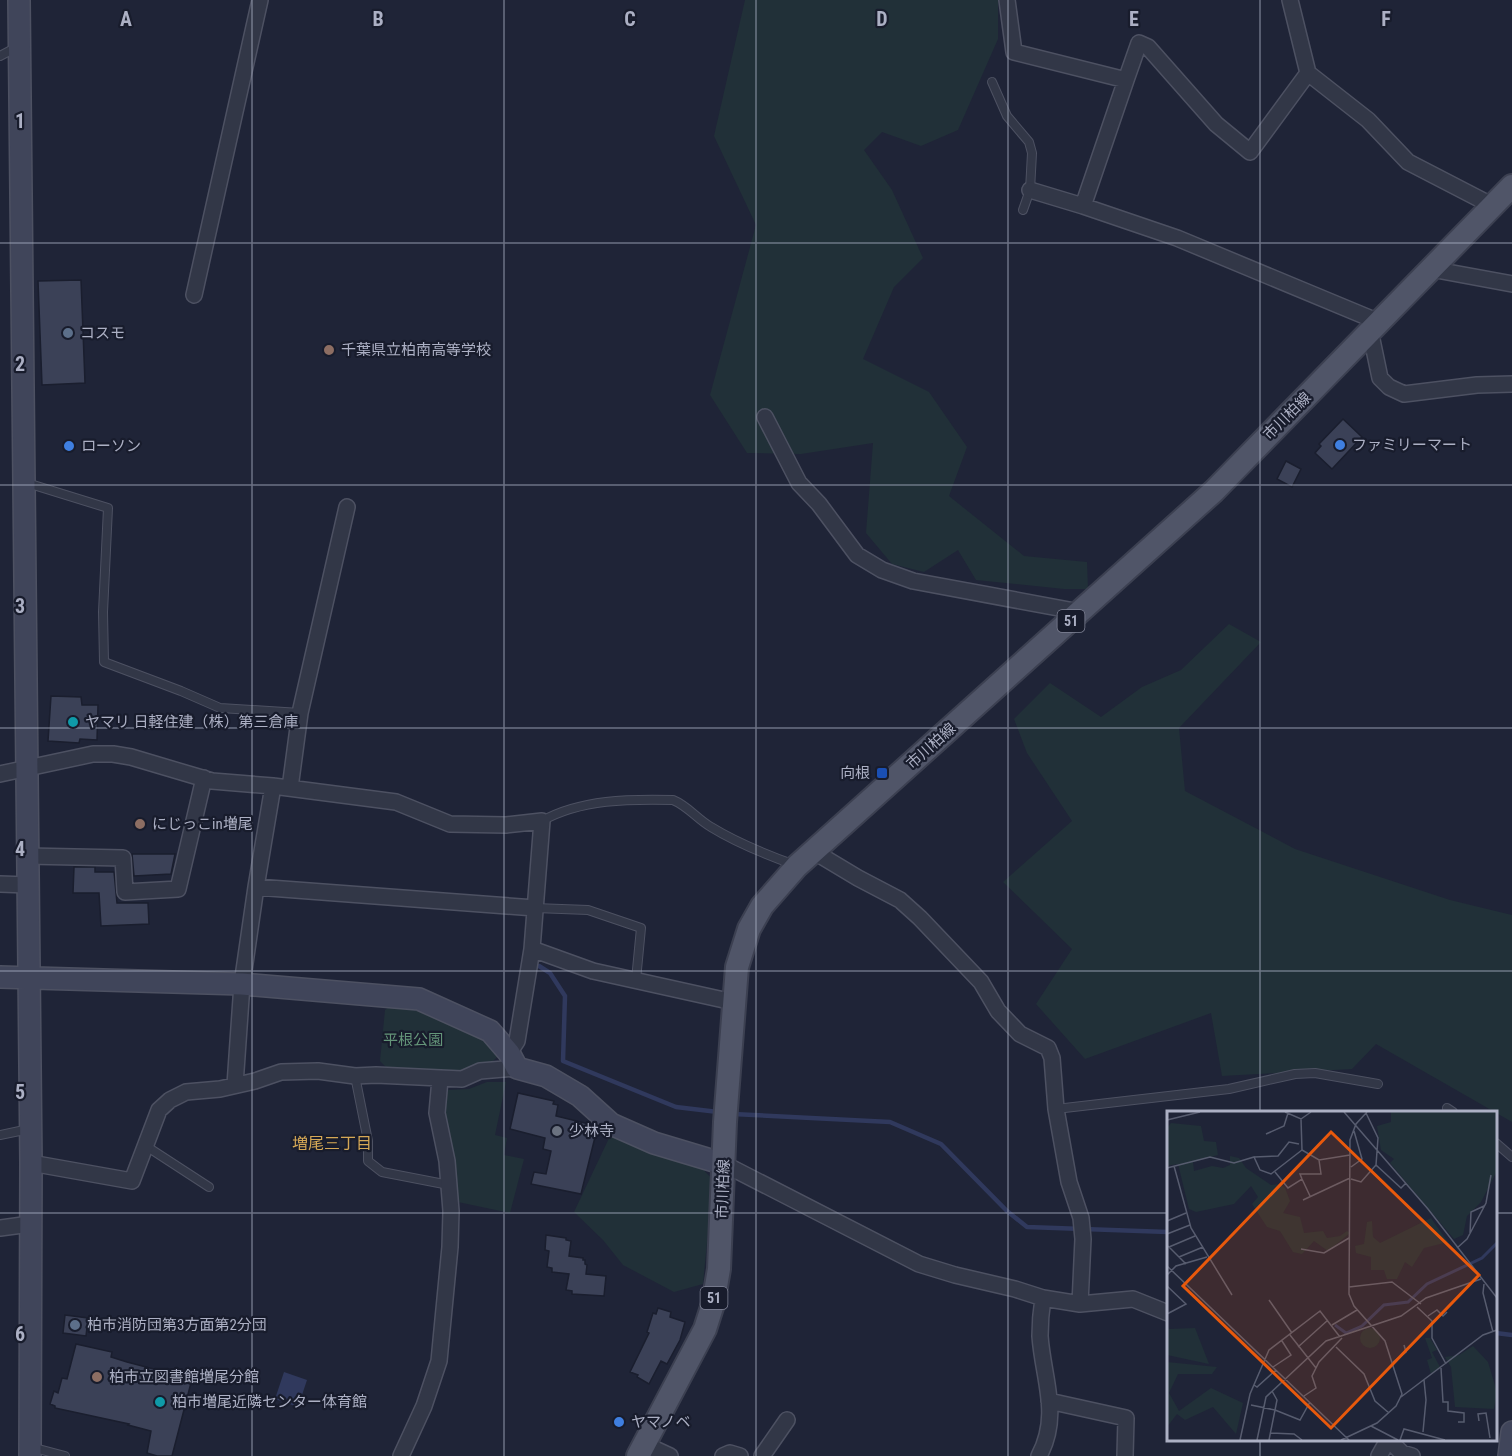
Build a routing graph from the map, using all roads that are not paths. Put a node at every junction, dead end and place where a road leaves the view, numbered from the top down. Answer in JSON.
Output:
{"nodes":[{"id":1,"x":19,"y":0,"type":"edge"},
{"id":2,"x":260,"y":0,"type":"edge"},
{"id":3,"x":1007,"y":0,"type":"edge"},
{"id":4,"x":1290,"y":0,"type":"edge"},
{"id":5,"x":19,"y":45,"type":"junction"},
{"id":6,"x":0,"y":57,"type":"edge"},
{"id":7,"x":1308,"y":73,"type":"junction"},
{"id":8,"x":1126,"y":80,"type":"junction"},
{"id":9,"x":992,"y":82,"type":"dead end"},
{"id":10,"x":1512,"y":186,"type":"edge"},
{"id":11,"x":1030,"y":190,"type":"junction"},
{"id":12,"x":1083,"y":206,"type":"junction"},
{"id":13,"x":1493,"y":206,"type":"junction"},
{"id":14,"x":1023,"y":210,"type":"dead end"},
{"id":15,"x":1431,"y":269,"type":"junction"},
{"id":16,"x":1512,"y":284,"type":"edge"},
{"id":17,"x":194,"y":295,"type":"dead end"},
{"id":18,"x":1375,"y":326,"type":"junction"},
{"id":19,"x":1512,"y":384,"type":"edge"},
{"id":20,"x":765,"y":417,"type":"dead end"},
{"id":21,"x":22,"y":481,"type":"junction"},
{"id":22,"x":347,"y":507,"type":"dead end"},
{"id":23,"x":1080,"y":612,"type":"junction"},
{"id":24,"x":300,"y":712,"type":"junction"},
{"id":25,"x":26,"y":767,"type":"junction"},
{"id":26,"x":0,"y":774,"type":"edge"},
{"id":27,"x":204,"y":778,"type":"junction"},
{"id":28,"x":273,"y":786,"type":"junction"},
{"id":29,"x":290,"y":788,"type":"junction"},
{"id":30,"x":542,"y":821,"type":"junction"},
{"id":31,"x":27,"y":856,"type":"junction"},
{"id":32,"x":805,"y":858,"type":"junction"},
{"id":33,"x":0,"y":884,"type":"edge"},
{"id":34,"x":28,"y":885,"type":"junction"},
{"id":35,"x":256,"y":887,"type":"junction"},
{"id":36,"x":535,"y":909,"type":"junction"},
{"id":37,"x":532,"y":949,"type":"junction"},
{"id":38,"x":0,"y":976,"type":"edge"},
{"id":39,"x":29,"y":977,"type":"junction"},
{"id":40,"x":636,"y":980,"type":"junction"},
{"id":41,"x":242,"y":984,"type":"junction"},
{"id":42,"x":734,"y":1002,"type":"junction"},
{"id":43,"x":513,"y":1061,"type":"junction"},
{"id":44,"x":355,"y":1076,"type":"junction"},
{"id":45,"x":440,"y":1079,"type":"junction"},
{"id":46,"x":1378,"y":1084,"type":"dead end"},
{"id":47,"x":235,"y":1085,"type":"junction"},
{"id":48,"x":1056,"y":1108,"type":"junction"},
{"id":49,"x":30,"y":1129,"type":"junction"},
{"id":50,"x":0,"y":1135,"type":"edge"},
{"id":51,"x":1497,"y":1144,"type":"edge"},
{"id":52,"x":146,"y":1146,"type":"junction"},
{"id":53,"x":1512,"y":1157,"type":"edge"},
{"id":54,"x":31,"y":1163,"type":"junction"},
{"id":55,"x":724,"y":1164,"type":"junction"},
{"id":56,"x":448,"y":1185,"type":"junction"},
{"id":57,"x":209,"y":1187,"type":"dead end"},
{"id":58,"x":30,"y":1224,"type":"junction"},
{"id":59,"x":0,"y":1228,"type":"edge"},
{"id":60,"x":1042,"y":1298,"type":"junction"},
{"id":61,"x":1080,"y":1304,"type":"junction"},
{"id":62,"x":1167,"y":1313,"type":"edge"},
{"id":63,"x":1049,"y":1401,"type":"junction"},
{"id":64,"x":787,"y":1420,"type":"dead end"},
{"id":65,"x":1512,"y":1432,"type":"edge"},
{"id":66,"x":1512,"y":1437,"type":"edge"},
{"id":67,"x":1388,"y":1441,"type":"edge"},
{"id":68,"x":1390,"y":1441,"type":"edge"},
{"id":69,"x":641,"y":1450,"type":"edge"},
{"id":70,"x":30,"y":1451,"type":"edge"},
{"id":71,"x":65,"y":1456,"type":"edge"},
{"id":72,"x":400,"y":1456,"type":"edge"},
{"id":73,"x":670,"y":1456,"type":"edge"},
{"id":74,"x":723,"y":1456,"type":"edge"},
{"id":75,"x":740,"y":1456,"type":"edge"},
{"id":76,"x":762,"y":1456,"type":"edge"},
{"id":77,"x":1039,"y":1456,"type":"edge"},
{"id":78,"x":1125,"y":1456,"type":"edge"},
{"id":79,"x":1379,"y":1456,"type":"edge"},
{"id":80,"x":1412,"y":1456,"type":"edge"},
{"id":81,"x":1509,"y":1456,"type":"edge"}],
"edges":[{"from":1,"to":5,"type":"street"},
{"from":2,"to":17,"type":"street"},
{"from":3,"to":8,"type":"street"},
{"from":4,"to":7,"type":"street"},
{"from":5,"to":6,"type":"lane"},
{"from":5,"to":21,"type":"street"},
{"from":7,"to":8,"type":"street"},
{"from":7,"to":13,"type":"street"},
{"from":8,"to":12,"type":"street"},
{"from":9,"to":11,"type":"lane"},
{"from":10,"to":13,"type":"main road","name":"市川柏線","number":"51"},
{"from":11,"to":12,"type":"street"},
{"from":11,"to":14,"type":"lane"},
{"from":12,"to":18,"type":"street"},
{"from":13,"to":15,"type":"main road","name":"市川柏線","number":"51"},
{"from":15,"to":16,"type":"street"},
{"from":15,"to":18,"type":"main road","name":"市川柏線","number":"51"},
{"from":18,"to":19,"type":"street"},
{"from":18,"to":23,"type":"main road","name":"市川柏線","number":"51"},
{"from":20,"to":23,"type":"street"},
{"from":21,"to":24,"type":"lane"},
{"from":21,"to":25,"type":"street"},
{"from":22,"to":24,"type":"street"},
{"from":23,"to":32,"type":"main road","name":"市川柏線","number":"51"},
{"from":24,"to":29,"type":"street"},
{"from":25,"to":26,"type":"street"},
{"from":25,"to":27,"type":"street"},
{"from":25,"to":31,"type":"street"},
{"from":27,"to":28,"type":"street"},
{"from":27,"to":31,"type":"street"},
{"from":28,"to":29,"type":"street"},
{"from":28,"to":35,"type":"street"},
{"from":29,"to":30,"type":"street"},
{"from":30,"to":32,"type":"lane"},
{"from":30,"to":36,"type":"street"},
{"from":31,"to":34,"type":"street"},
{"from":32,"to":42,"type":"main road","name":"市川柏線","number":"51"},
{"from":32,"to":48,"type":"street"},
{"from":33,"to":34,"type":"street"},
{"from":34,"to":39,"type":"street"},
{"from":35,"to":36,"type":"street"},
{"from":35,"to":41,"type":"street"},
{"from":36,"to":37,"type":"street"},
{"from":36,"to":40,"type":"lane"},
{"from":37,"to":40,"type":"street"},
{"from":37,"to":43,"type":"street"},
{"from":38,"to":39,"type":"street"},
{"from":39,"to":41,"type":"street"},
{"from":39,"to":49,"type":"street"},
{"from":40,"to":42,"type":"street"},
{"from":41,"to":43,"type":"street"},
{"from":41,"to":47,"type":"street"},
{"from":42,"to":55,"type":"main road","name":"市川柏線","number":"51"},
{"from":43,"to":45,"type":"street"},
{"from":43,"to":55,"type":"street"},
{"from":44,"to":45,"type":"street"},
{"from":44,"to":47,"type":"street"},
{"from":44,"to":56,"type":"lane"},
{"from":45,"to":56,"type":"street"},
{"from":46,"to":48,"type":"lane"},
{"from":47,"to":52,"type":"street"},
{"from":48,"to":61,"type":"street"},
{"from":49,"to":50,"type":"lane"},
{"from":49,"to":54,"type":"street"},
{"from":51,"to":53,"type":"lane"},
{"from":52,"to":54,"type":"street"},
{"from":52,"to":57,"type":"lane"},
{"from":54,"to":58,"type":"street"},
{"from":55,"to":60,"type":"street"},
{"from":55,"to":69,"type":"main road","name":"市川柏線","number":"51"},
{"from":56,"to":72,"type":"street"},
{"from":58,"to":59,"type":"street"},
{"from":58,"to":70,"type":"street"},
{"from":60,"to":61,"type":"street"},
{"from":60,"to":63,"type":"street"},
{"from":61,"to":62,"type":"street"},
{"from":63,"to":77,"type":"street"},
{"from":63,"to":78,"type":"street"},
{"from":64,"to":76,"type":"street"},
{"from":65,"to":66,"type":"street"},
{"from":66,"to":81,"type":"street"},
{"from":67,"to":79,"type":"street"},
{"from":68,"to":80,"type":"street"},
{"from":69,"to":73,"type":"street"},
{"from":70,"to":71,"type":"lane"},
{"from":74,"to":75,"type":"street"}]}
